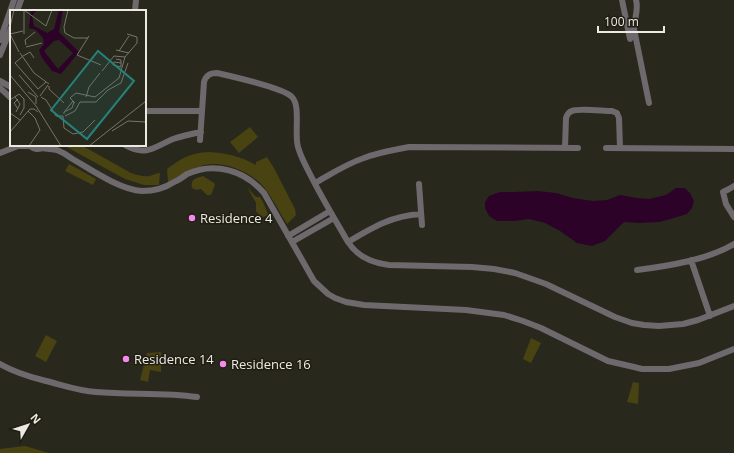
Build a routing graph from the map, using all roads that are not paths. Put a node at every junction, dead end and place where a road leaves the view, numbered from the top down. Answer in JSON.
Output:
{"nodes":[{"id":1,"x":14,"y":0,"type":"edge"},
{"id":2,"x":21,"y":0,"type":"edge"},
{"id":3,"x":622,"y":0,"type":"edge"},
{"id":4,"x":636,"y":0,"type":"edge"},
{"id":5,"x":10,"y":10,"type":"edge"},
{"id":6,"x":17,"y":10,"type":"edge"},
{"id":7,"x":10,"y":11,"type":"edge"},
{"id":8,"x":10,"y":30,"type":"edge"},
{"id":9,"x":630,"y":38,"type":"dead end"},
{"id":10,"x":0,"y":40,"type":"edge"},
{"id":11,"x":0,"y":55,"type":"edge"},
{"id":12,"x":0,"y":81,"type":"edge"},
{"id":13,"x":10,"y":86,"type":"edge"},
{"id":14,"x":0,"y":87,"type":"edge"},
{"id":15,"x":10,"y":93,"type":"edge"},
{"id":16,"x":10,"y":97,"type":"edge"},
{"id":17,"x":649,"y":103,"type":"dead end"},
{"id":18,"x":146,"y":111,"type":"edge"},
{"id":19,"x":202,"y":111,"type":"junction"},
{"id":20,"x":201,"y":132,"type":"junction"},
{"id":21,"x":200,"y":140,"type":"dead end"},
{"id":22,"x":18,"y":146,"type":"edge"},
{"id":23,"x":30,"y":146,"type":"edge"},
{"id":24,"x":127,"y":146,"type":"edge"},
{"id":25,"x":44,"y":147,"type":"edge"},
{"id":26,"x":55,"y":148,"type":"edge"},
{"id":27,"x":565,"y":148,"type":"junction"},
{"id":28,"x":578,"y":148,"type":"dead end"},
{"id":29,"x":606,"y":148,"type":"dead end"},
{"id":30,"x":620,"y":148,"type":"junction"},
{"id":31,"x":734,"y":149,"type":"edge"},
{"id":32,"x":0,"y":153,"type":"edge"},
{"id":33,"x":314,"y":183,"type":"junction"},
{"id":34,"x":419,"y":184,"type":"dead end"},
{"id":35,"x":734,"y":186,"type":"edge"},
{"id":36,"x":330,"y":211,"type":"junction"},
{"id":37,"x":421,"y":214,"type":"junction"},
{"id":38,"x":734,"y":217,"type":"edge"},
{"id":39,"x":334,"y":218,"type":"junction"},
{"id":40,"x":310,"y":222,"type":"junction"},
{"id":41,"x":422,"y":225,"type":"dead end"},
{"id":42,"x":314,"y":229,"type":"junction"},
{"id":43,"x":288,"y":236,"type":"junction"},
{"id":44,"x":292,"y":242,"type":"junction"},
{"id":45,"x":348,"y":242,"type":"junction"},
{"id":46,"x":734,"y":244,"type":"edge"},
{"id":47,"x":691,"y":260,"type":"junction"},
{"id":48,"x":637,"y":270,"type":"dead end"},
{"id":49,"x":734,"y":306,"type":"edge"},
{"id":50,"x":710,"y":316,"type":"junction"},
{"id":51,"x":734,"y":349,"type":"edge"},
{"id":52,"x":0,"y":364,"type":"edge"},
{"id":53,"x":197,"y":397,"type":"dead end"}],
"edges":[{"from":1,"to":5,"type":"street"},
{"from":2,"to":6,"type":"street"},
{"from":3,"to":9,"type":"street"},
{"from":4,"to":17,"type":"street"},
{"from":7,"to":10,"type":"street"},
{"from":8,"to":11,"type":"street"},
{"from":12,"to":13,"type":"street"},
{"from":14,"to":15,"type":"street"},
{"from":14,"to":16,"type":"street"},
{"from":18,"to":19,"type":"street"},
{"from":19,"to":20,"type":"street"},
{"from":19,"to":33,"type":"street"},
{"from":20,"to":21,"type":"street"},
{"from":20,"to":24,"type":"street"},
{"from":22,"to":23,"type":"street"},
{"from":22,"to":32,"type":"street"},
{"from":23,"to":25,"type":"street"},
{"from":25,"to":26,"type":"street"},
{"from":26,"to":43,"type":"street"},
{"from":27,"to":28,"type":"street"},
{"from":27,"to":30,"type":"street"},
{"from":27,"to":33,"type":"street"},
{"from":29,"to":30,"type":"street"},
{"from":30,"to":31,"type":"street"},
{"from":33,"to":36,"type":"street"},
{"from":34,"to":37,"type":"street"},
{"from":35,"to":38,"type":"street"},
{"from":36,"to":39,"type":"street"},
{"from":36,"to":40,"type":"street"},
{"from":37,"to":41,"type":"street"},
{"from":37,"to":45,"type":"street"},
{"from":39,"to":42,"type":"street"},
{"from":39,"to":45,"type":"street"},
{"from":40,"to":42,"type":"street"},
{"from":40,"to":43,"type":"street"},
{"from":42,"to":44,"type":"street"},
{"from":43,"to":44,"type":"street"},
{"from":44,"to":51,"type":"street"},
{"from":45,"to":50,"type":"street"},
{"from":46,"to":47,"type":"street"},
{"from":47,"to":48,"type":"street"},
{"from":47,"to":50,"type":"street"},
{"from":49,"to":50,"type":"street"},
{"from":52,"to":53,"type":"street"}]}
